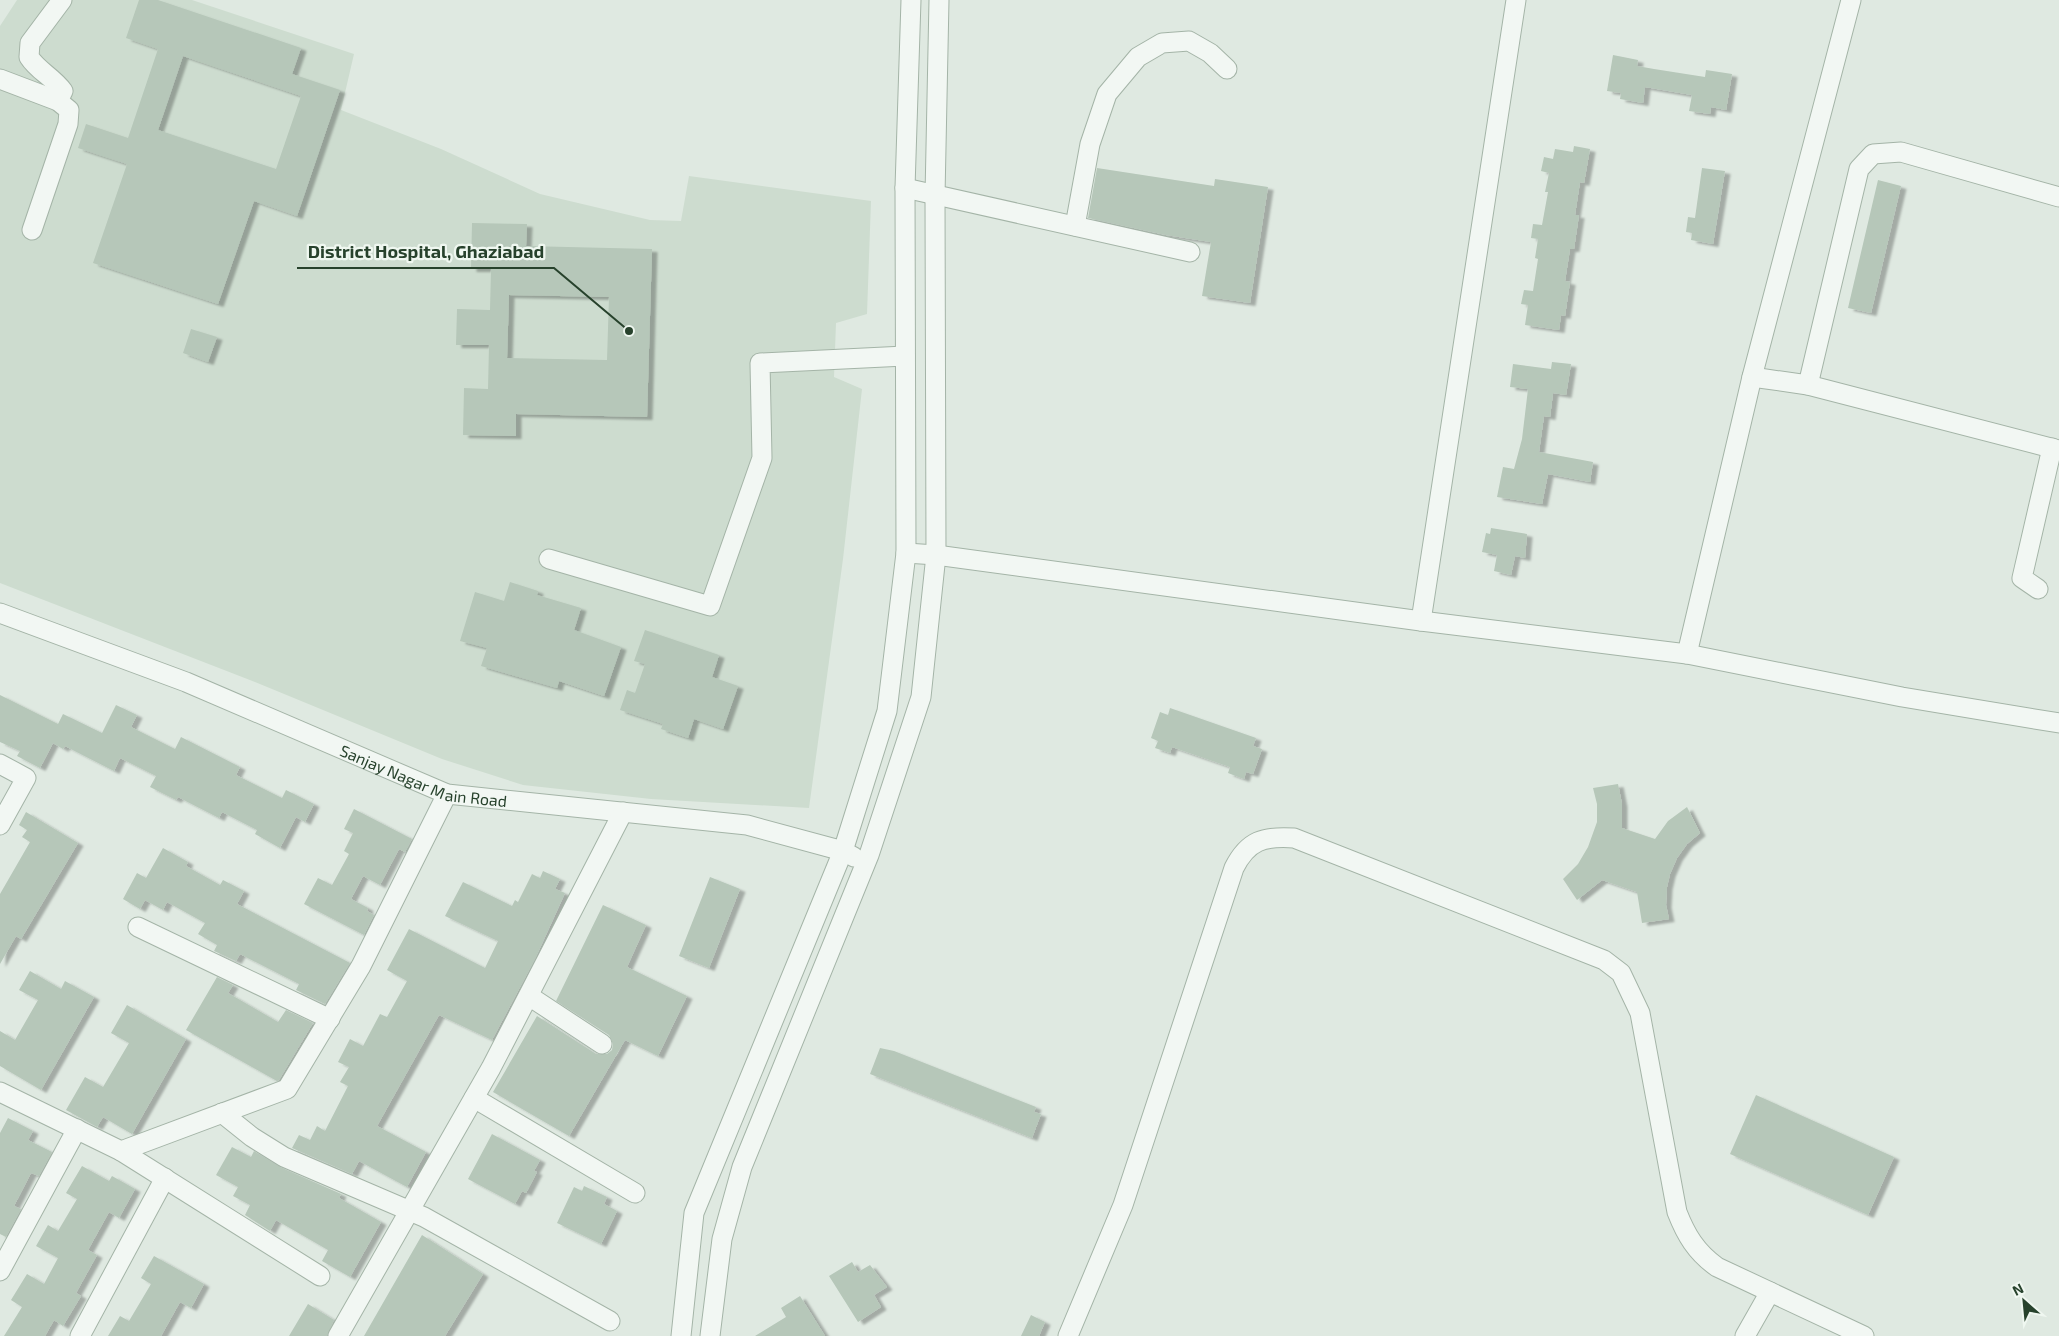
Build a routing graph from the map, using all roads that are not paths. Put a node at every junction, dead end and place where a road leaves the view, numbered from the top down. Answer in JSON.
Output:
{"nodes":[{"id":1,"x":62,"y":0,"type":"edge"},
{"id":2,"x":911,"y":0,"type":"edge"},
{"id":3,"x":939,"y":0,"type":"edge"},
{"id":4,"x":1516,"y":0,"type":"edge"},
{"id":5,"x":1851,"y":0,"type":"edge"},
{"id":6,"x":1227,"y":69,"type":"dead end"},
{"id":7,"x":0,"y":80,"type":"edge"},
{"id":8,"x":58,"y":101,"type":"junction"},
{"id":9,"x":905,"y":188,"type":"junction"},
{"id":10,"x":935,"y":196,"type":"junction"},
{"id":11,"x":2059,"y":197,"type":"edge"},
{"id":12,"x":1075,"y":226,"type":"junction"},
{"id":13,"x":32,"y":230,"type":"dead end"},
{"id":14,"x":1190,"y":252,"type":"dead end"},
{"id":15,"x":906,"y":356,"type":"junction"},
{"id":16,"x":1752,"y":377,"type":"junction"},
{"id":17,"x":1808,"y":385,"type":"junction"},
{"id":18,"x":2055,"y":449,"type":"edge"},
{"id":19,"x":906,"y":553,"type":"junction"},
{"id":20,"x":936,"y":555,"type":"junction"},
{"id":21,"x":548,"y":558,"type":"dead end"},
{"id":22,"x":2038,"y":589,"type":"dead end"},
{"id":23,"x":0,"y":613,"type":"edge"},
{"id":24,"x":1421,"y":622,"type":"junction"},
{"id":25,"x":1687,"y":654,"type":"junction"},
{"id":26,"x":2059,"y":723,"type":"edge"},
{"id":27,"x":0,"y":764,"type":"edge"},
{"id":28,"x":447,"y":794,"type":"junction"},
{"id":29,"x":623,"y":812,"type":"junction"},
{"id":30,"x":0,"y":825,"type":"edge"},
{"id":31,"x":842,"y":851,"type":"junction"},
{"id":32,"x":866,"y":864,"type":"junction"},
{"id":33,"x":138,"y":927,"type":"dead end"},
{"id":34,"x":528,"y":996,"type":"junction"},
{"id":35,"x":330,"y":1019,"type":"junction"},
{"id":36,"x":602,"y":1044,"type":"dead end"},
{"id":37,"x":0,"y":1092,"type":"edge"},
{"id":38,"x":474,"y":1098,"type":"junction"},
{"id":39,"x":222,"y":1113,"type":"junction"},
{"id":40,"x":76,"y":1129,"type":"junction"},
{"id":41,"x":121,"y":1151,"type":"junction"},
{"id":42,"x":165,"y":1178,"type":"junction"},
{"id":43,"x":635,"y":1193,"type":"dead end"},
{"id":44,"x":409,"y":1212,"type":"junction"},
{"id":45,"x":0,"y":1271,"type":"edge"},
{"id":46,"x":320,"y":1276,"type":"dead end"},
{"id":47,"x":1770,"y":1292,"type":"junction"},
{"id":48,"x":610,"y":1321,"type":"dead end"},
{"id":49,"x":80,"y":1336,"type":"edge"},
{"id":50,"x":338,"y":1336,"type":"edge"},
{"id":51,"x":681,"y":1336,"type":"edge"},
{"id":52,"x":710,"y":1336,"type":"edge"},
{"id":53,"x":1068,"y":1336,"type":"edge"},
{"id":54,"x":1745,"y":1336,"type":"edge"},
{"id":55,"x":1864,"y":1336,"type":"edge"}],
"edges":[{"from":1,"to":8,"type":"street"},
{"from":2,"to":9,"type":"street"},
{"from":3,"to":10,"type":"street"},
{"from":4,"to":24,"type":"street"},
{"from":5,"to":16,"type":"street"},
{"from":6,"to":12,"type":"street"},
{"from":7,"to":8,"type":"street"},
{"from":8,"to":13,"type":"street"},
{"from":9,"to":10,"type":"street"},
{"from":9,"to":15,"type":"street"},
{"from":10,"to":12,"type":"street"},
{"from":10,"to":20,"type":"street"},
{"from":11,"to":17,"type":"street"},
{"from":12,"to":14,"type":"street"},
{"from":15,"to":19,"type":"street"},
{"from":15,"to":21,"type":"street"},
{"from":16,"to":17,"type":"street"},
{"from":16,"to":25,"type":"street"},
{"from":17,"to":18,"type":"street"},
{"from":18,"to":22,"type":"street"},
{"from":19,"to":20,"type":"street"},
{"from":19,"to":31,"type":"street"},
{"from":20,"to":24,"type":"street"},
{"from":20,"to":32,"type":"street"},
{"from":23,"to":28,"type":"street","name":"Sanjay Nagar Main Road"},
{"from":24,"to":25,"type":"street"},
{"from":25,"to":26,"type":"street"},
{"from":27,"to":30,"type":"street"},
{"from":28,"to":29,"type":"street","name":"Sanjay Nagar Main Road"},
{"from":28,"to":35,"type":"street"},
{"from":29,"to":31,"type":"street","name":"Sanjay Nagar Main Road"},
{"from":29,"to":34,"type":"street"},
{"from":31,"to":32,"type":"street","name":"Sanjay Nagar Main Road"},
{"from":31,"to":51,"type":"street"},
{"from":32,"to":52,"type":"street"},
{"from":33,"to":35,"type":"street"},
{"from":34,"to":36,"type":"street"},
{"from":34,"to":38,"type":"street"},
{"from":35,"to":39,"type":"street"},
{"from":37,"to":40,"type":"street"},
{"from":38,"to":43,"type":"street"},
{"from":38,"to":44,"type":"street"},
{"from":39,"to":41,"type":"street"},
{"from":39,"to":44,"type":"street"},
{"from":40,"to":41,"type":"street"},
{"from":40,"to":45,"type":"street"},
{"from":41,"to":42,"type":"street"},
{"from":42,"to":46,"type":"street"},
{"from":42,"to":49,"type":"street"},
{"from":44,"to":48,"type":"street"},
{"from":44,"to":50,"type":"street"},
{"from":47,"to":53,"type":"street"},
{"from":47,"to":54,"type":"street"},
{"from":47,"to":55,"type":"street"}]}
